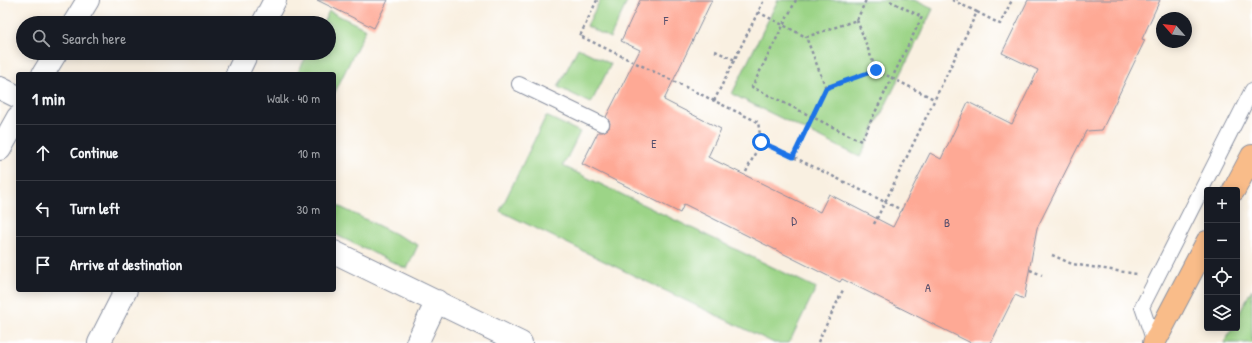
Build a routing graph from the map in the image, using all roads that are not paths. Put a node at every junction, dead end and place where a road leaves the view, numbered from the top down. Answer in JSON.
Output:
{"nodes":[{"id":1,"x":88,"y":0,"type":"edge"},
{"id":2,"x":275,"y":0,"type":"edge"},
{"id":3,"x":78,"y":16,"type":"edge"},
{"id":4,"x":267,"y":16,"type":"edge"},
{"id":5,"x":52,"y":60,"type":"edge"},
{"id":6,"x":244,"y":60,"type":"edge"},
{"id":7,"x":44,"y":72,"type":"edge"},
{"id":8,"x":238,"y":72,"type":"edge"},
{"id":9,"x":519,"y":84,"type":"dead end"},
{"id":10,"x":0,"y":88,"type":"edge"},
{"id":11,"x":1252,"y":90,"type":"edge"},
{"id":12,"x":16,"y":96,"type":"edge"},
{"id":13,"x":16,"y":121,"type":"edge"},
{"id":14,"x":602,"y":124,"type":"dead end"},
{"id":15,"x":0,"y":150,"type":"edge"},
{"id":16,"x":1252,"y":156,"type":"edge"},
{"id":17,"x":1236,"y":187,"type":"edge"},
{"id":18,"x":1204,"y":248,"type":"edge"},
{"id":19,"x":336,"y":253,"type":"edge"},
{"id":20,"x":125,"y":292,"type":"edge"},
{"id":21,"x":437,"y":301,"type":"junction"},
{"id":22,"x":99,"y":343,"type":"edge"},
{"id":23,"x":416,"y":343,"type":"edge"},
{"id":24,"x":521,"y":343,"type":"edge"},
{"id":25,"x":1154,"y":343,"type":"edge"}],
"edges":[{"from":1,"to":3,"type":"street"},
{"from":2,"to":4,"type":"street"},
{"from":5,"to":7,"type":"street"},
{"from":6,"to":8,"type":"street"},
{"from":9,"to":14,"type":"lane"},
{"from":10,"to":12,"type":"street"},
{"from":11,"to":25,"type":"lane"},
{"from":13,"to":15,"type":"street"},
{"from":16,"to":17,"type":"main road"},
{"from":18,"to":25,"type":"main road"},
{"from":19,"to":21,"type":"street"},
{"from":20,"to":22,"type":"street"},
{"from":21,"to":23,"type":"street"},
{"from":21,"to":24,"type":"street"}]}
